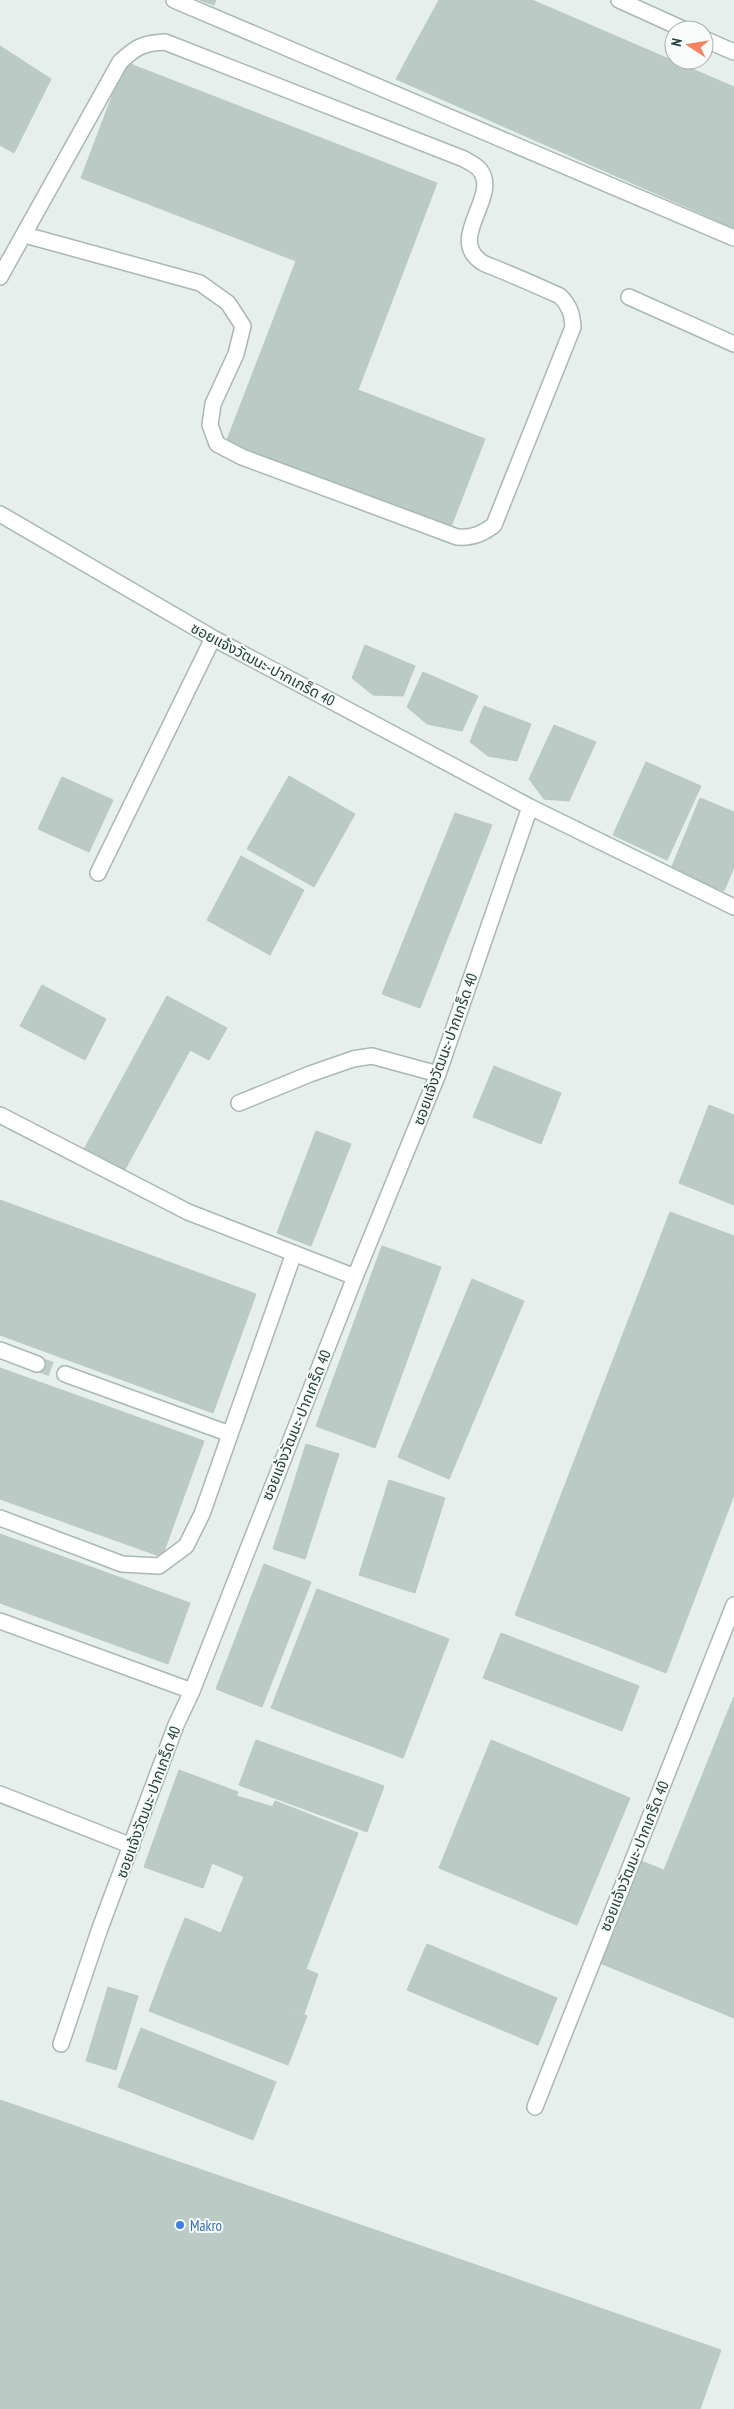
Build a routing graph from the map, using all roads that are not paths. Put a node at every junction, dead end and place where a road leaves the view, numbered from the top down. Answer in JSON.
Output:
{"nodes":[{"id":1,"x":174,"y":0,"type":"edge"},
{"id":2,"x":619,"y":0,"type":"edge"},
{"id":3,"x":664,"y":20,"type":"edge"},
{"id":4,"x":714,"y":43,"type":"edge"},
{"id":5,"x":734,"y":52,"type":"edge"},
{"id":6,"x":25,"y":234,"type":"junction"},
{"id":7,"x":734,"y":238,"type":"edge"},
{"id":8,"x":0,"y":277,"type":"edge"},
{"id":9,"x":629,"y":297,"type":"dead end"},
{"id":10,"x":734,"y":344,"type":"edge"},
{"id":11,"x":0,"y":514,"type":"edge"},
{"id":12,"x":213,"y":638,"type":"junction"},
{"id":13,"x":530,"y":806,"type":"junction"},
{"id":14,"x":98,"y":873,"type":"dead end"},
{"id":15,"x":734,"y":908,"type":"edge"},
{"id":16,"x":438,"y":1074,"type":"junction"},
{"id":17,"x":239,"y":1102,"type":"dead end"},
{"id":18,"x":0,"y":1114,"type":"edge"},
{"id":19,"x":294,"y":1253,"type":"junction"},
{"id":20,"x":355,"y":1277,"type":"junction"},
{"id":21,"x":0,"y":1350,"type":"edge"},
{"id":22,"x":37,"y":1364,"type":"tunnel mouth"},
{"id":23,"x":65,"y":1374,"type":"tunnel mouth"},
{"id":24,"x":230,"y":1434,"type":"junction"},
{"id":25,"x":0,"y":1518,"type":"edge"},
{"id":26,"x":734,"y":1605,"type":"edge"},
{"id":27,"x":0,"y":1620,"type":"edge"},
{"id":28,"x":192,"y":1691,"type":"junction"},
{"id":29,"x":0,"y":1794,"type":"edge"},
{"id":30,"x":132,"y":1846,"type":"junction"},
{"id":31,"x":61,"y":2044,"type":"dead end"},
{"id":32,"x":534,"y":2106,"type":"dead end"}],
"edges":[{"from":1,"to":7,"type":"street"},
{"from":2,"to":3,"type":"street"},
{"from":4,"to":5,"type":"street"},
{"from":6,"to":6,"type":"street"},
{"from":6,"to":8,"type":"street"},
{"from":9,"to":10,"type":"street"},
{"from":11,"to":12,"type":"street","name":"ซอยแจ้งวัฒนะ-ปากเกร็ด 40"},
{"from":12,"to":13,"type":"street","name":"ซอยแจ้งวัฒนะ-ปากเกร็ด 40"},
{"from":12,"to":14,"type":"street"},
{"from":13,"to":15,"type":"street","name":"ซอยแจ้งวัฒนะ-ปากเกร็ด 40"},
{"from":13,"to":16,"type":"street","name":"ซอยแจ้งวัฒนะ-ปากเกร็ด 40"},
{"from":16,"to":17,"type":"street"},
{"from":16,"to":20,"type":"street","name":"ซอยแจ้งวัฒนะ-ปากเกร็ด 40"},
{"from":18,"to":19,"type":"street"},
{"from":19,"to":20,"type":"street"},
{"from":19,"to":24,"type":"street"},
{"from":20,"to":28,"type":"street","name":"ซอยแจ้งวัฒนะ-ปากเกร็ด 40"},
{"from":21,"to":22,"type":"street"},
{"from":23,"to":24,"type":"street"},
{"from":24,"to":25,"type":"street"},
{"from":26,"to":32,"type":"street","name":"ซอยแจ้งวัฒนะ-ปากเกร็ด 40"},
{"from":27,"to":28,"type":"street"},
{"from":28,"to":30,"type":"street","name":"ซอยแจ้งวัฒนะ-ปากเกร็ด 40"},
{"from":29,"to":30,"type":"street"},
{"from":30,"to":31,"type":"street","name":"ซอยแจ้งวัฒนะ-ปากเกร็ด 40"}]}
